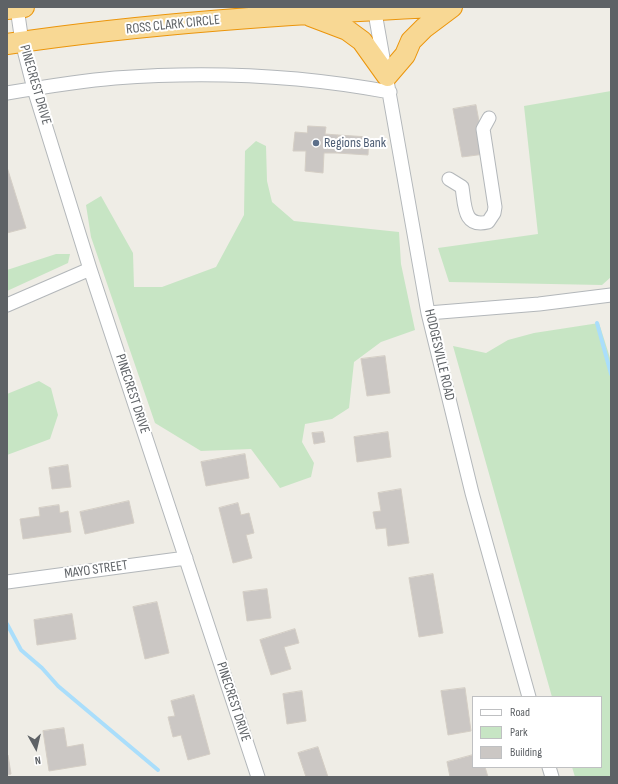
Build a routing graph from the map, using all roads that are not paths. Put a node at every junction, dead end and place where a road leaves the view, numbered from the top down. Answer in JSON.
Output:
{"nodes":[{"id":1,"x":435,"y":7,"type":"edge"},
{"id":2,"x":452,"y":7,"type":"edge"},
{"id":3,"x":16,"y":8,"type":"edge"},
{"id":4,"x":374,"y":8,"type":"edge"},
{"id":5,"x":304,"y":14,"type":"junction"},
{"id":6,"x":14,"y":43,"type":"edge"},
{"id":7,"x":388,"y":84,"type":"junction"},
{"id":8,"x":34,"y":89,"type":"junction"},
{"id":9,"x":7,"y":93,"type":"edge"},
{"id":10,"x":489,"y":118,"type":"dead end"},
{"id":11,"x":448,"y":179,"type":"dead end"},
{"id":12,"x":90,"y":269,"type":"junction"},
{"id":13,"x":611,"y":295,"type":"edge"},
{"id":14,"x":7,"y":305,"type":"edge"},
{"id":15,"x":428,"y":313,"type":"junction"},
{"id":16,"x":186,"y":558,"type":"junction"},
{"id":17,"x":7,"y":582,"type":"edge"},
{"id":18,"x":529,"y":696,"type":"edge"},
{"id":19,"x":258,"y":777,"type":"edge"}],
"edges":[{"from":1,"to":4,"type":"highway","name":"ROSS CLARK CIRCLE"},
{"from":2,"to":7,"type":"highway"},
{"from":3,"to":6,"type":"street","name":"PINECREST DRIVE"},
{"from":4,"to":5,"type":"highway","name":"ROSS CLARK CIRCLE"},
{"from":4,"to":7,"type":"street","name":"HODGESVILLE ROAD"},
{"from":5,"to":6,"type":"highway","name":"ROSS CLARK CIRCLE"},
{"from":5,"to":7,"type":"highway"},
{"from":6,"to":8,"type":"street","name":"PINECREST DRIVE"},
{"from":7,"to":8,"type":"street"},
{"from":7,"to":15,"type":"street","name":"HODGESVILLE ROAD"},
{"from":8,"to":9,"type":"street"},
{"from":8,"to":12,"type":"street","name":"PINECREST DRIVE"},
{"from":10,"to":11,"type":"street"},
{"from":12,"to":14,"type":"street"},
{"from":12,"to":16,"type":"street","name":"PINECREST DRIVE"},
{"from":13,"to":15,"type":"street"},
{"from":15,"to":18,"type":"street","name":"HODGESVILLE ROAD"},
{"from":16,"to":17,"type":"street","name":"MAYO STREET"},
{"from":16,"to":19,"type":"street","name":"PINECREST DRIVE"}]}
